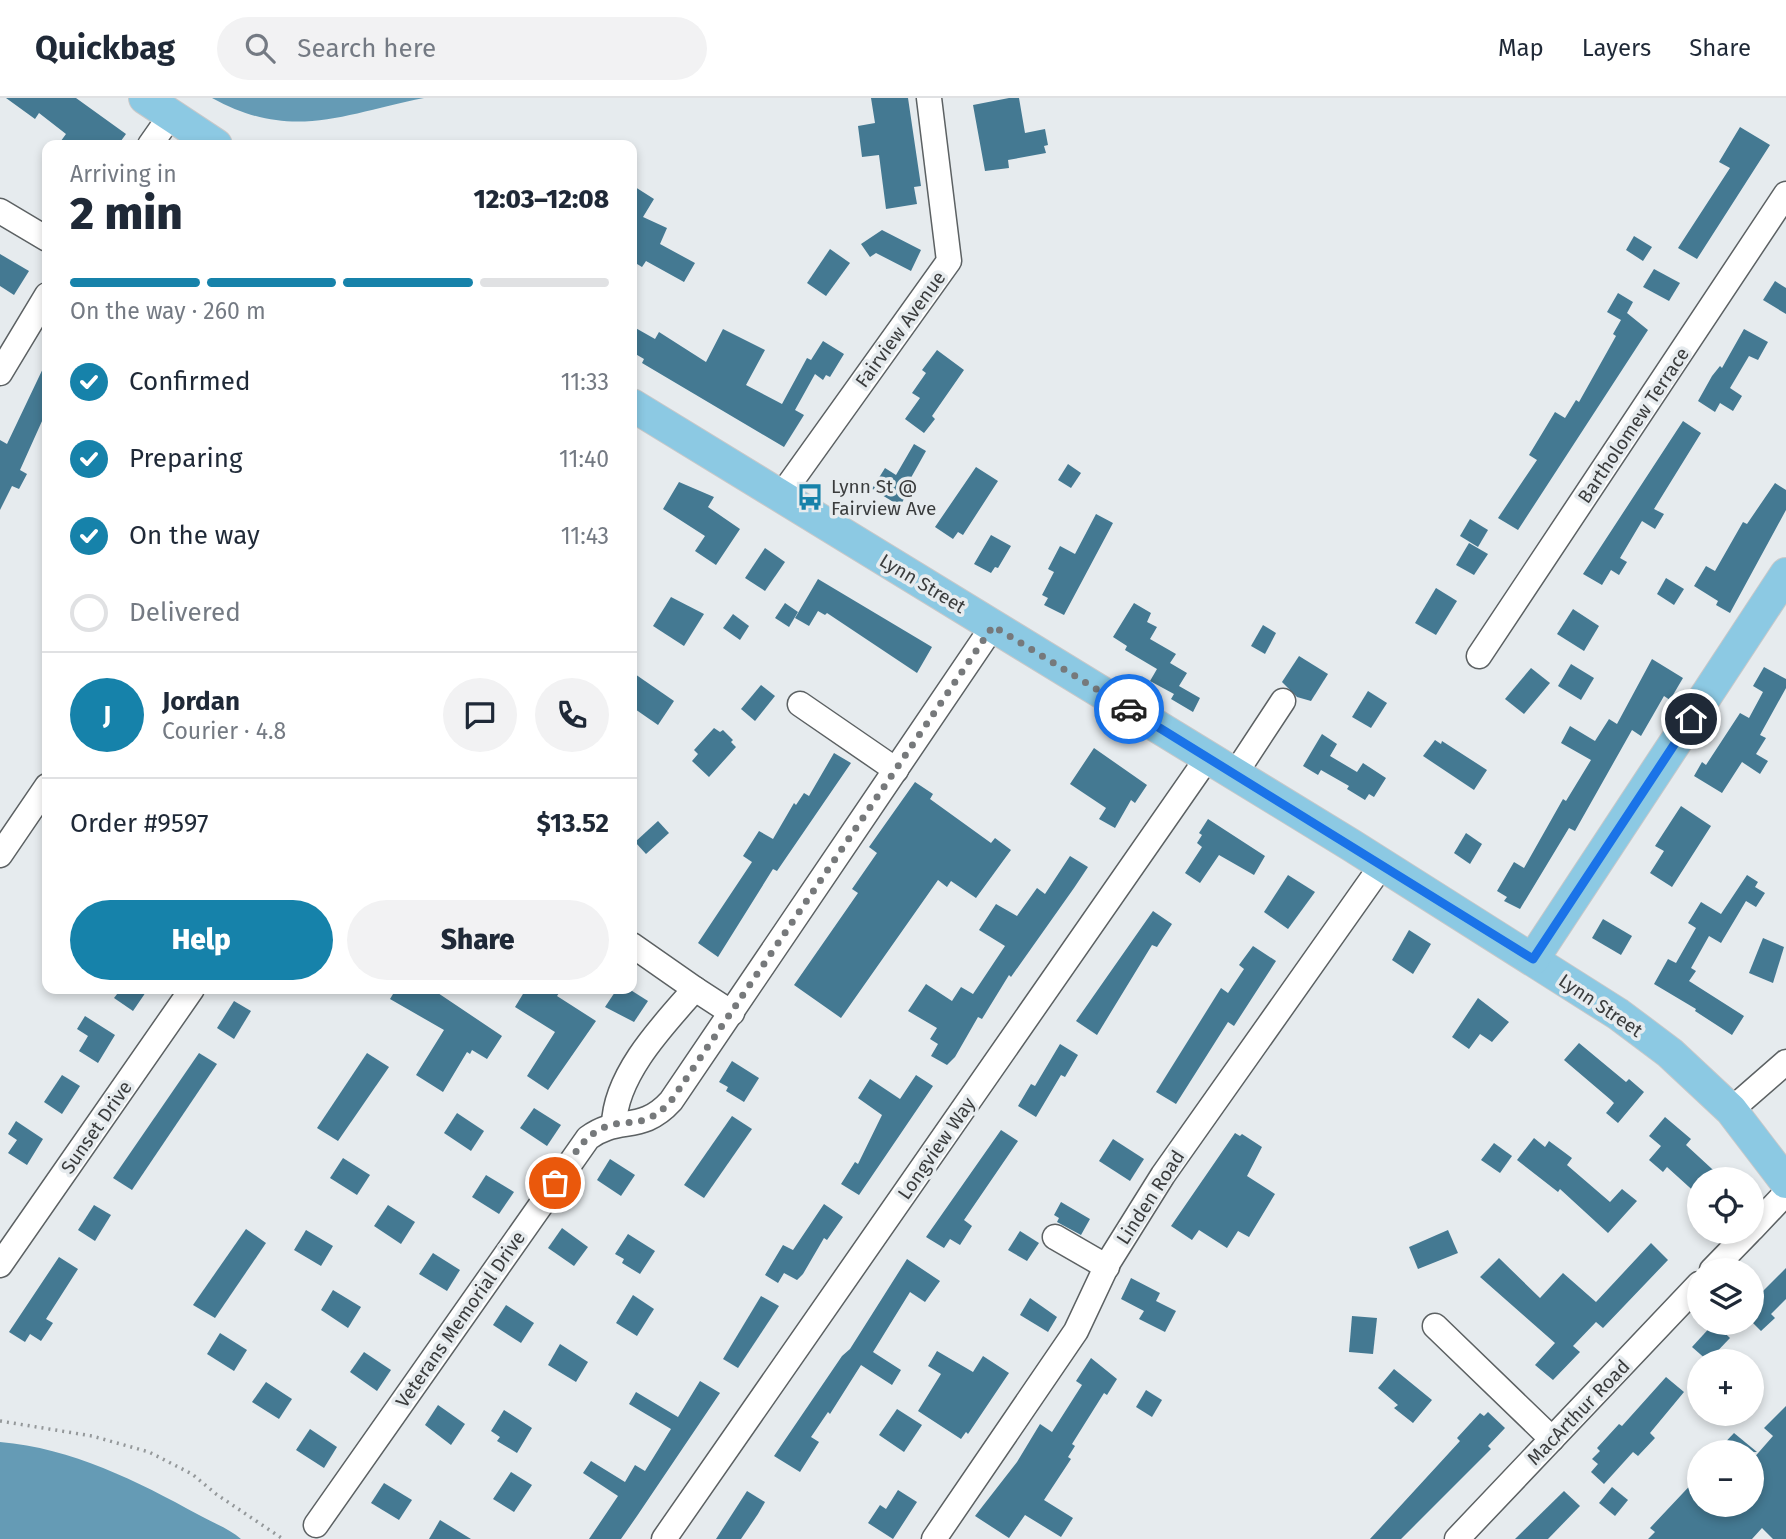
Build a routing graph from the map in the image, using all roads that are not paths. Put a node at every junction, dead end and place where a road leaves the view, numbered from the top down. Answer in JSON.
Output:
{"nodes":[{"id":1,"x":145,"y":98,"type":"edge"},
{"id":2,"x":929,"y":98,"type":"edge"},
{"id":3,"x":171,"y":115,"type":"junction"},
{"id":4,"x":154,"y":140,"type":"edge"},
{"id":5,"x":208,"y":140,"type":"edge"},
{"id":6,"x":1786,"y":194,"type":"edge"},
{"id":7,"x":0,"y":211,"type":"edge"},
{"id":8,"x":42,"y":236,"type":"edge"},
{"id":9,"x":42,"y":303,"type":"edge"},
{"id":10,"x":0,"y":373,"type":"edge"},
{"id":11,"x":637,"y":408,"type":"edge"},
{"id":12,"x":780,"y":497,"type":"junction"},
{"id":13,"x":1786,"y":574,"type":"edge"},
{"id":14,"x":993,"y":626,"type":"junction"},
{"id":15,"x":1479,"y":656,"type":"dead end"},
{"id":16,"x":1283,"y":701,"type":"dead end"},
{"id":17,"x":800,"y":704,"type":"dead end"},
{"id":18,"x":1208,"y":757,"type":"junction"},
{"id":19,"x":896,"y":770,"type":"junction"},
{"id":20,"x":1235,"y":774,"type":"junction"},
{"id":21,"x":42,"y":793,"type":"edge"},
{"id":22,"x":0,"y":855,"type":"edge"},
{"id":23,"x":1382,"y":865,"type":"junction"},
{"id":24,"x":637,"y":948,"type":"edge"},
{"id":25,"x":1533,"y":959,"type":"junction"},
{"id":26,"x":695,"y":989,"type":"junction"},
{"id":27,"x":189,"y":994,"type":"edge"},
{"id":28,"x":732,"y":1013,"type":"junction"},
{"id":29,"x":1786,"y":1062,"type":"edge"},
{"id":30,"x":1731,"y":1110,"type":"junction"},
{"id":31,"x":614,"y":1125,"type":"junction"},
{"id":32,"x":1786,"y":1182,"type":"edge"},
{"id":33,"x":1786,"y":1193,"type":"edge"},
{"id":34,"x":1764,"y":1216,"type":"edge"},
{"id":35,"x":1055,"y":1237,"type":"dead end"},
{"id":36,"x":1738,"y":1244,"type":"edge"},
{"id":37,"x":1724,"y":1258,"type":"edge"},
{"id":38,"x":0,"y":1265,"type":"edge"},
{"id":39,"x":1107,"y":1267,"type":"junction"},
{"id":40,"x":1687,"y":1297,"type":"edge"},
{"id":41,"x":1435,"y":1326,"type":"dead end"},
{"id":42,"x":1552,"y":1439,"type":"junction"},
{"id":43,"x":316,"y":1525,"type":"dead end"},
{"id":44,"x":664,"y":1539,"type":"edge"},
{"id":45,"x":934,"y":1539,"type":"edge"},
{"id":46,"x":1457,"y":1539,"type":"edge"}],
"edges":[{"from":1,"to":3,"type":"main road"},
{"from":2,"to":12,"type":"street","name":"Fairview Avenue"},
{"from":3,"to":4,"type":"street"},
{"from":3,"to":5,"type":"main road"},
{"from":6,"to":15,"type":"street","name":"Bartholomew Terrace"},
{"from":7,"to":8,"type":"street"},
{"from":9,"to":10,"type":"street"},
{"from":11,"to":12,"type":"main road","name":"Lynn Street"},
{"from":12,"to":14,"type":"main road","name":"Lynn Street"},
{"from":13,"to":25,"type":"main road"},
{"from":14,"to":18,"type":"main road","name":"Lynn Street"},
{"from":14,"to":19,"type":"street","name":"Veterans Memorial Drive"},
{"from":16,"to":20,"type":"street"},
{"from":17,"to":19,"type":"street"},
{"from":18,"to":20,"type":"main road","name":"Lynn Street"},
{"from":18,"to":44,"type":"street","name":"Longview Way"},
{"from":19,"to":28,"type":"street","name":"Veterans Memorial Drive"},
{"from":20,"to":23,"type":"main road","name":"Lynn Street"},
{"from":21,"to":22,"type":"street"},
{"from":23,"to":25,"type":"main road","name":"Lynn Street"},
{"from":23,"to":39,"type":"street","name":"Linden Road"},
{"from":24,"to":26,"type":"street"},
{"from":25,"to":30,"type":"main road","name":"Lynn Street"},
{"from":26,"to":28,"type":"street"},
{"from":26,"to":31,"type":"street"},
{"from":27,"to":38,"type":"street","name":"Sunset Drive"},
{"from":28,"to":31,"type":"street","name":"Veterans Memorial Drive"},
{"from":29,"to":30,"type":"street"},
{"from":30,"to":32,"type":"main road","name":"Lynn Street"},
{"from":31,"to":43,"type":"street","name":"Veterans Memorial Drive"},
{"from":33,"to":34,"type":"street"},
{"from":35,"to":39,"type":"street"},
{"from":36,"to":37,"type":"street"},
{"from":39,"to":45,"type":"street","name":"Linden Road"},
{"from":40,"to":42,"type":"street","name":"MacArthur Road"},
{"from":41,"to":42,"type":"street"},
{"from":42,"to":46,"type":"street","name":"MacArthur Road"}]}
